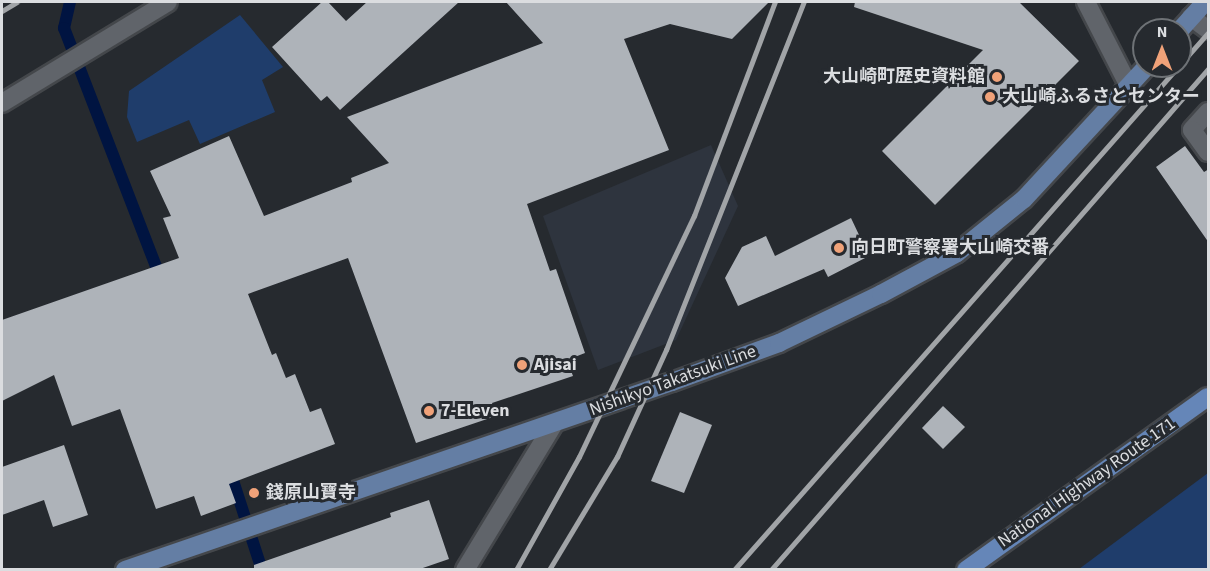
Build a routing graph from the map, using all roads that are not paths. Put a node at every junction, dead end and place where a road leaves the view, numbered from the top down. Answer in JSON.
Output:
{"nodes":[{"id":1,"x":168,"y":2,"type":"edge"},
{"id":2,"x":1086,"y":2,"type":"edge"},
{"id":3,"x":1205,"y":2,"type":"edge"},
{"id":4,"x":1191,"y":18,"type":"edge"},
{"id":5,"x":1192,"y":25,"type":"edge"},
{"id":6,"x":1209,"y":30,"type":"edge"},
{"id":7,"x":1137,"y":78,"type":"edge"},
{"id":8,"x":1129,"y":86,"type":"junction"},
{"id":9,"x":2,"y":103,"type":"edge"},
{"id":10,"x":1209,"y":112,"type":"edge"},
{"id":11,"x":1209,"y":152,"type":"edge"},
{"id":12,"x":1209,"y":397,"type":"edge"},
{"id":13,"x":553,"y":425,"type":"junction"},
{"id":14,"x":124,"y":570,"type":"edge"},
{"id":15,"x":465,"y":570,"type":"edge"},
{"id":16,"x":966,"y":570,"type":"edge"}],
"edges":[{"from":1,"to":9,"type":"street"},
{"from":2,"to":8,"type":"street"},
{"from":3,"to":4,"type":"main road"},
{"from":5,"to":6,"type":"street"},
{"from":7,"to":8,"type":"main road","name":"Nishikyo Takatsuki Line"},
{"from":8,"to":13,"type":"main road","name":"Nishikyo Takatsuki Line"},
{"from":10,"to":11,"type":"street"},
{"from":12,"to":16,"type":"highway","name":"National Highway Route 171"},
{"from":13,"to":14,"type":"main road","name":"Nishikyo Takatsuki Line"},
{"from":13,"to":15,"type":"street"}]}
